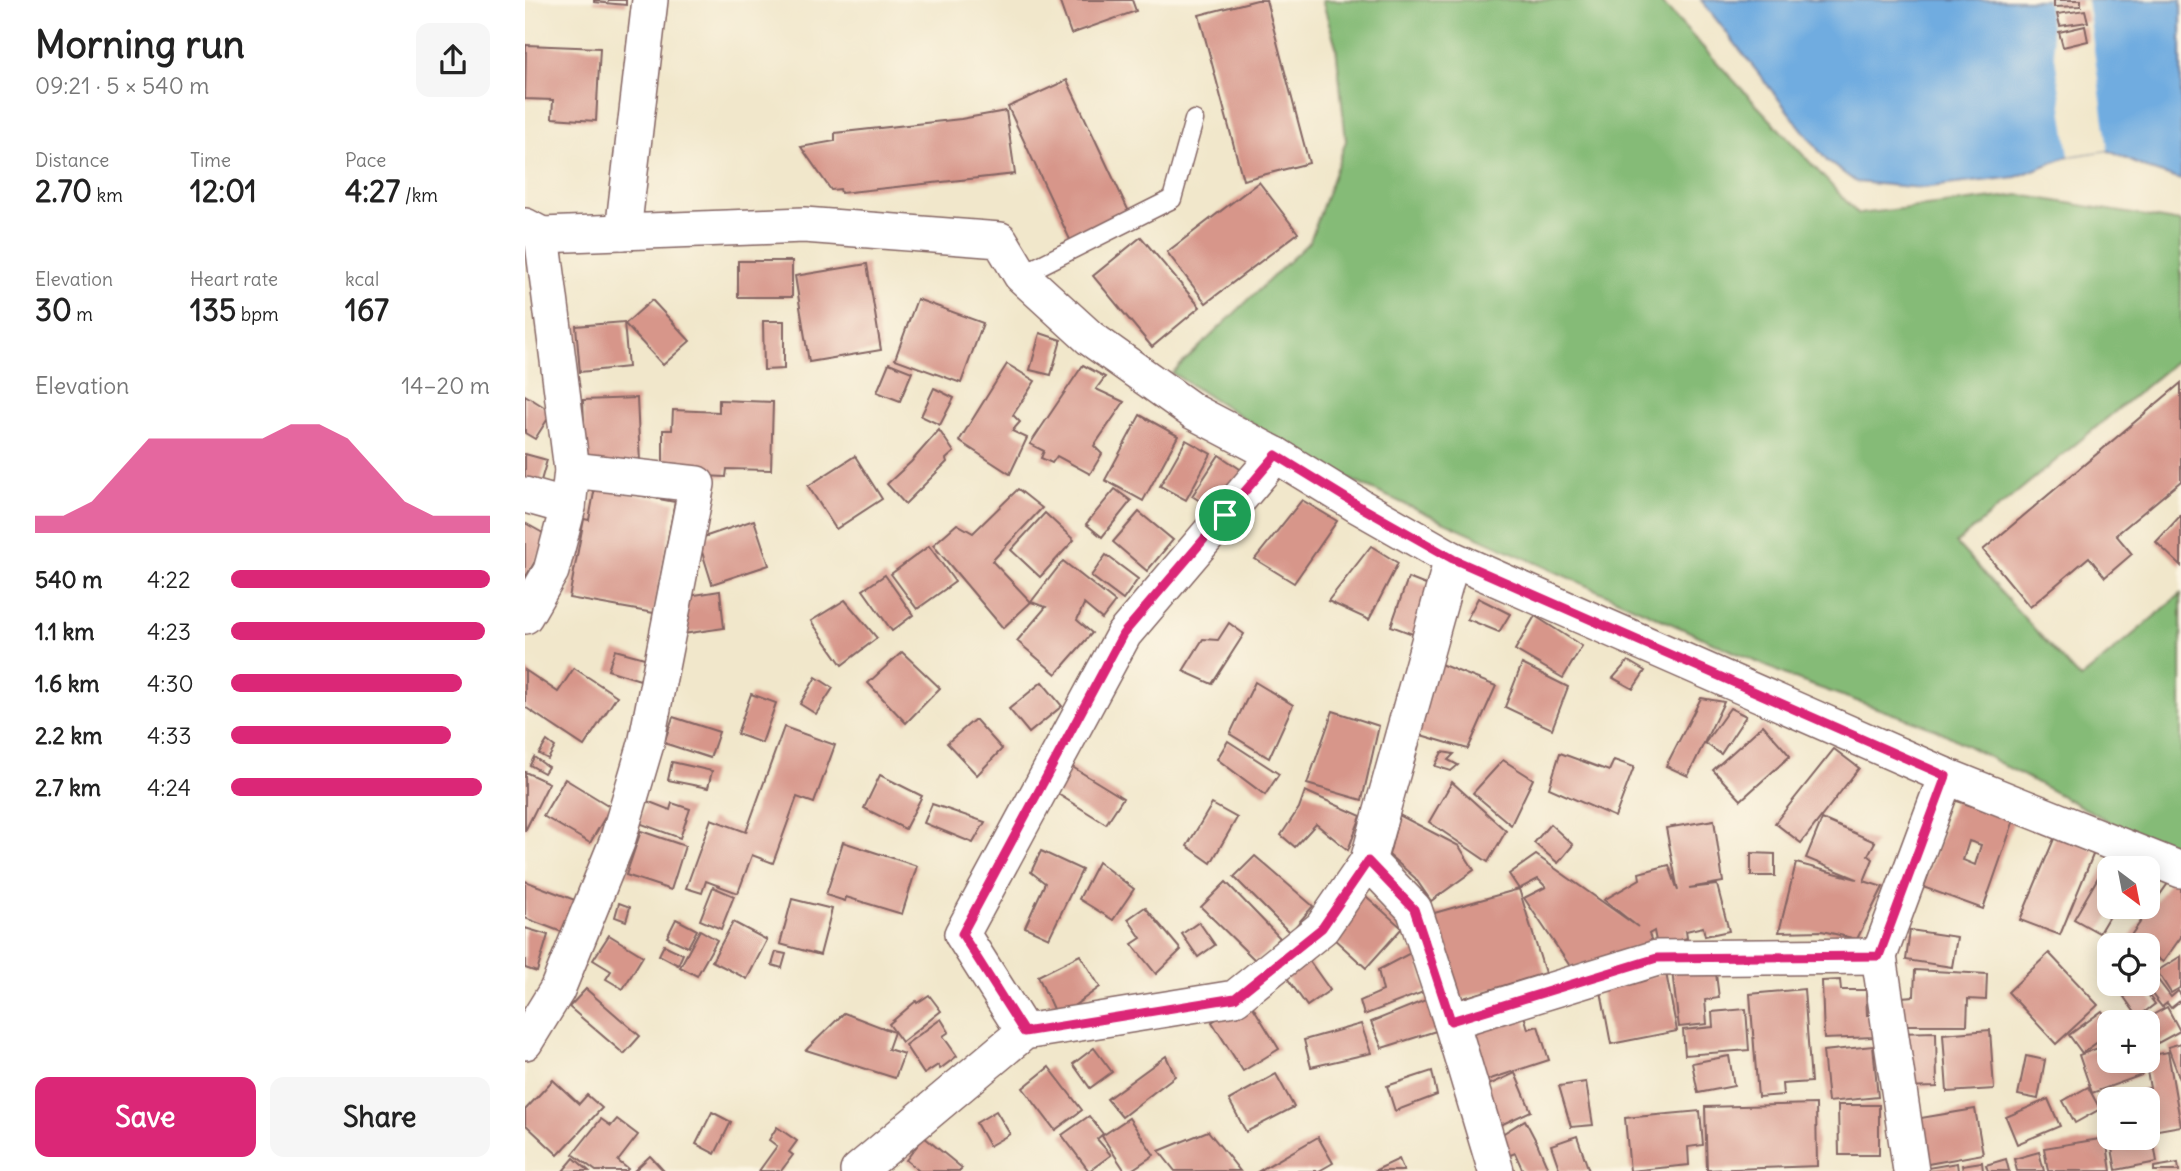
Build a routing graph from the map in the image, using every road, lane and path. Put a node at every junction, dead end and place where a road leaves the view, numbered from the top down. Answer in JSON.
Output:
{"nodes":[{"id":1,"x":650,"y":0,"type":"edge"},
{"id":2,"x":1193,"y":120,"type":"dead end"},
{"id":3,"x":534,"y":230,"type":"edge"},
{"id":4,"x":623,"y":232,"type":"junction"},
{"id":5,"x":1021,"y":275,"type":"junction"},
{"id":6,"x":1276,"y":455,"type":"junction"},
{"id":7,"x":572,"y":470,"type":"junction"},
{"id":8,"x":525,"y":495,"type":"edge"},
{"id":9,"x":568,"y":507,"type":"junction"},
{"id":10,"x":1453,"y":559,"type":"junction"},
{"id":11,"x":525,"y":616,"type":"edge"},
{"id":12,"x":1946,"y":776,"type":"junction"},
{"id":13,"x":1368,"y":861,"type":"junction"},
{"id":14,"x":2181,"y":870,"type":"edge"},
{"id":15,"x":1879,"y":956,"type":"junction"},
{"id":16,"x":1451,"y":1021,"type":"junction"},
{"id":17,"x":1024,"y":1032,"type":"junction"},
{"id":18,"x":525,"y":1042,"type":"edge"},
{"id":19,"x":859,"y":1171,"type":"edge"},
{"id":20,"x":1496,"y":1171,"type":"edge"},
{"id":21,"x":1911,"y":1171,"type":"edge"}],
"edges":[{"from":1,"to":4,"type":"street"},
{"from":2,"to":5,"type":"lane"},
{"from":3,"to":4,"type":"street"},
{"from":3,"to":7,"type":"street"},
{"from":4,"to":5,"type":"street"},
{"from":5,"to":6,"type":"street"},
{"from":6,"to":10,"type":"street"},
{"from":6,"to":17,"type":"street"},
{"from":7,"to":9,"type":"street"},
{"from":7,"to":18,"type":"street"},
{"from":8,"to":9,"type":"street"},
{"from":9,"to":11,"type":"street"},
{"from":10,"to":12,"type":"street"},
{"from":10,"to":13,"type":"street"},
{"from":12,"to":14,"type":"street"},
{"from":12,"to":15,"type":"street"},
{"from":13,"to":16,"type":"street"},
{"from":13,"to":17,"type":"street"},
{"from":15,"to":16,"type":"street"},
{"from":15,"to":21,"type":"street"},
{"from":16,"to":20,"type":"street"},
{"from":17,"to":19,"type":"street"}]}
